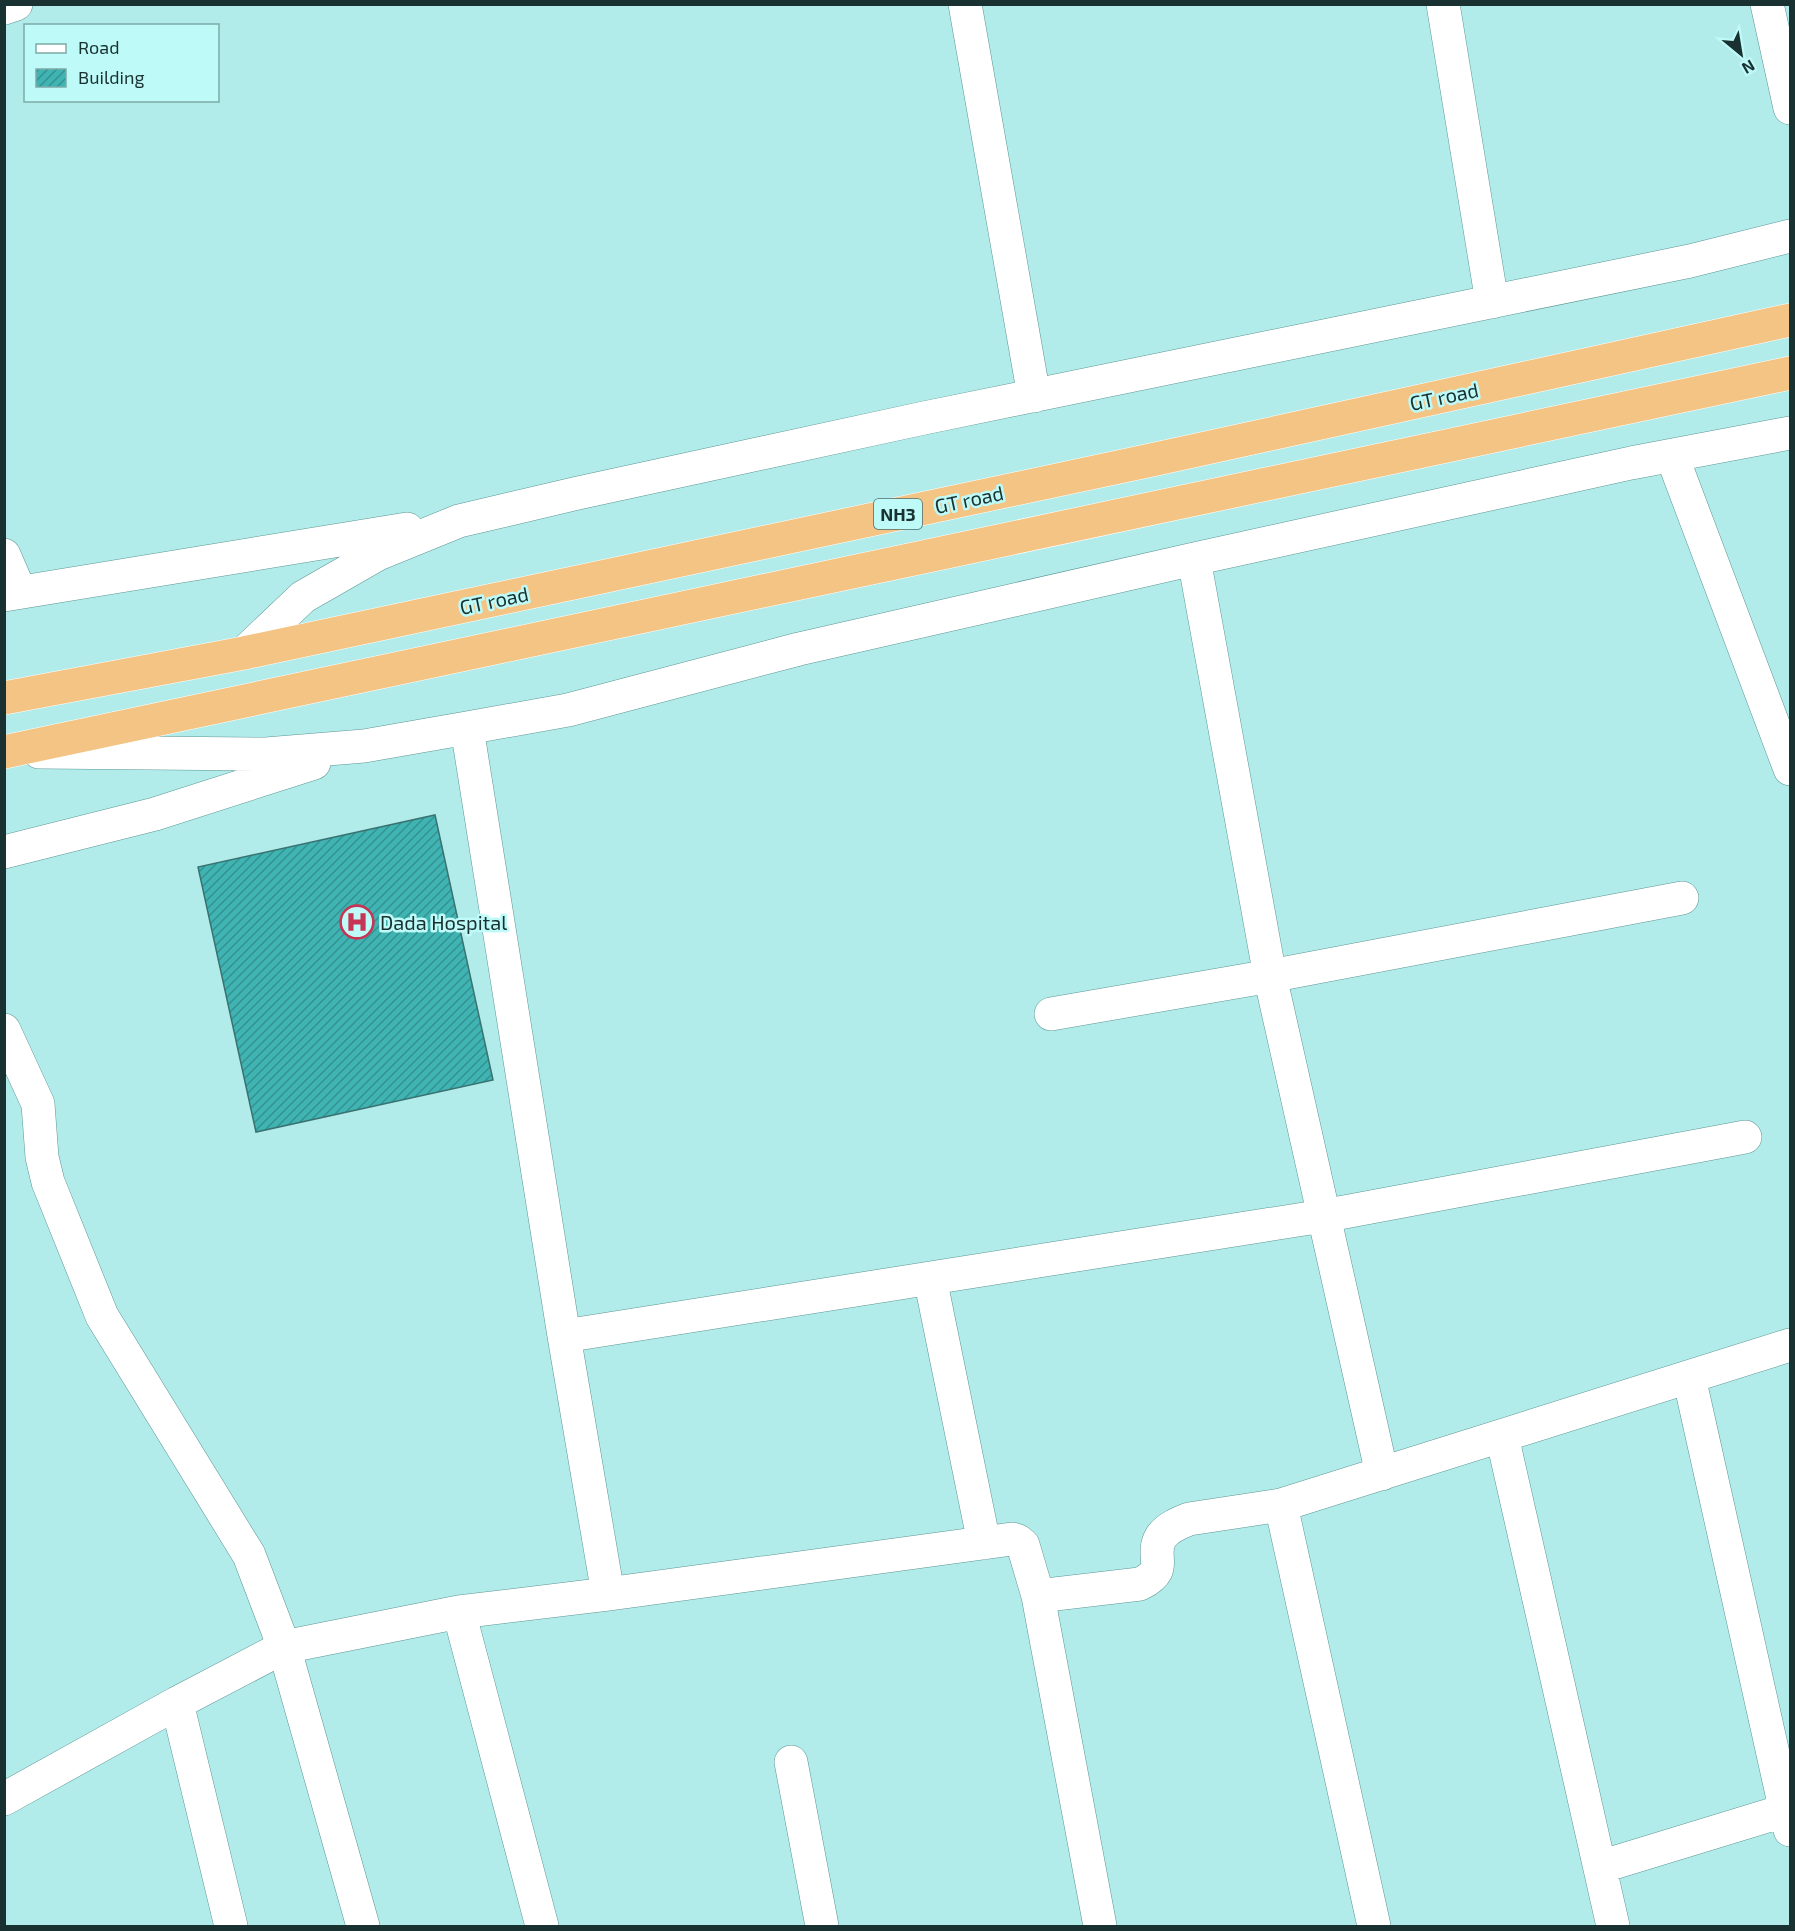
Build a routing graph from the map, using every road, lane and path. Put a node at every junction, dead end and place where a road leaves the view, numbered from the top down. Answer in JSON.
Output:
{"nodes":[{"id":1,"x":16,"y":4,"type":"edge"},
{"id":2,"x":965,"y":4,"type":"edge"},
{"id":3,"x":1443,"y":4,"type":"edge"},
{"id":4,"x":1767,"y":4,"type":"edge"},
{"id":5,"x":4,"y":8,"type":"edge"},
{"id":6,"x":1791,"y":108,"type":"edge"},
{"id":7,"x":1791,"y":236,"type":"edge"},
{"id":8,"x":1492,"y":302,"type":"junction"},
{"id":9,"x":1791,"y":320,"type":"edge"},
{"id":10,"x":1791,"y":373,"type":"edge"},
{"id":11,"x":1034,"y":396,"type":"junction"},
{"id":12,"x":1791,"y":433,"type":"edge"},
{"id":13,"x":1672,"y":456,"type":"junction"},
{"id":14,"x":459,"y":521,"type":"junction"},
{"id":15,"x":4,"y":555,"type":"edge"},
{"id":16,"x":1194,"y":559,"type":"junction"},
{"id":17,"x":12,"y":594,"type":"edge"},
{"id":18,"x":244,"y":654,"type":"junction"},
{"id":19,"x":4,"y":698,"type":"edge"},
{"id":20,"x":467,"y":728,"type":"junction"},
{"id":21,"x":364,"y":747,"type":"junction"},
{"id":22,"x":6,"y":752,"type":"edge"},
{"id":23,"x":1791,"y":769,"type":"edge"},
{"id":24,"x":4,"y":852,"type":"edge"},
{"id":25,"x":1682,"y":898,"type":"dead end"},
{"id":26,"x":1270,"y":976,"type":"junction"},
{"id":27,"x":1051,"y":1014,"type":"dead end"},
{"id":28,"x":4,"y":1030,"type":"edge"},
{"id":29,"x":1745,"y":1137,"type":"dead end"},
{"id":30,"x":1323,"y":1216,"type":"junction"},
{"id":31,"x":930,"y":1278,"type":"junction"},
{"id":32,"x":564,"y":1336,"type":"junction"},
{"id":33,"x":1791,"y":1345,"type":"edge"},
{"id":34,"x":1689,"y":1377,"type":"junction"},
{"id":35,"x":1502,"y":1436,"type":"junction"},
{"id":36,"x":1382,"y":1474,"type":"junction"},
{"id":37,"x":1281,"y":1505,"type":"junction"},
{"id":38,"x":984,"y":1543,"type":"junction"},
{"id":39,"x":608,"y":1594,"type":"junction"},
{"id":40,"x":1038,"y":1596,"type":"junction"},
{"id":41,"x":459,"y":1612,"type":"junction"},
{"id":42,"x":284,"y":1647,"type":"junction"},
{"id":43,"x":177,"y":1703,"type":"junction"},
{"id":44,"x":791,"y":1762,"type":"dead end"},
{"id":45,"x":4,"y":1799,"type":"edge"},
{"id":46,"x":1789,"y":1817,"type":"edge"},
{"id":47,"x":1600,"y":1867,"type":"junction"},
{"id":48,"x":231,"y":1926,"type":"edge"},
{"id":49,"x":363,"y":1926,"type":"edge"},
{"id":50,"x":542,"y":1926,"type":"edge"},
{"id":51,"x":822,"y":1926,"type":"edge"},
{"id":52,"x":1100,"y":1926,"type":"edge"},
{"id":53,"x":1374,"y":1926,"type":"edge"},
{"id":54,"x":1613,"y":1926,"type":"edge"}],
"edges":[{"from":1,"to":5,"type":"street"},
{"from":2,"to":11,"type":"street"},
{"from":3,"to":8,"type":"street"},
{"from":4,"to":6,"type":"street"},
{"from":7,"to":8,"type":"street"},
{"from":8,"to":11,"type":"street"},
{"from":9,"to":18,"type":"highway","name":"GT road","number":"NH3"},
{"from":10,"to":22,"type":"highway","number":"NH3"},
{"from":11,"to":14,"type":"street"},
{"from":12,"to":13,"type":"street"},
{"from":13,"to":16,"type":"street"},
{"from":13,"to":23,"type":"street"},
{"from":14,"to":17,"type":"street"},
{"from":14,"to":18,"type":"street"},
{"from":15,"to":17,"type":"street"},
{"from":16,"to":20,"type":"street"},
{"from":16,"to":26,"type":"street"},
{"from":18,"to":19,"type":"highway","name":"GT road","number":"NH3"},
{"from":20,"to":21,"type":"street"},
{"from":20,"to":32,"type":"street"},
{"from":21,"to":22,"type":"street"},
{"from":21,"to":24,"type":"street"},
{"from":25,"to":26,"type":"street"},
{"from":26,"to":27,"type":"street"},
{"from":26,"to":30,"type":"street"},
{"from":28,"to":42,"type":"street"},
{"from":29,"to":30,"type":"street"},
{"from":30,"to":31,"type":"street"},
{"from":30,"to":36,"type":"street"},
{"from":31,"to":32,"type":"street"},
{"from":31,"to":38,"type":"street"},
{"from":32,"to":39,"type":"street"},
{"from":33,"to":34,"type":"street"},
{"from":34,"to":35,"type":"street"},
{"from":34,"to":46,"type":"street"},
{"from":35,"to":36,"type":"street"},
{"from":35,"to":47,"type":"street"},
{"from":36,"to":37,"type":"street"},
{"from":37,"to":40,"type":"street"},
{"from":37,"to":53,"type":"street"},
{"from":38,"to":39,"type":"street"},
{"from":38,"to":40,"type":"street"},
{"from":39,"to":41,"type":"street"},
{"from":40,"to":52,"type":"street"},
{"from":41,"to":42,"type":"street"},
{"from":41,"to":50,"type":"street"},
{"from":42,"to":43,"type":"street"},
{"from":42,"to":49,"type":"street"},
{"from":43,"to":45,"type":"street"},
{"from":43,"to":48,"type":"street"},
{"from":44,"to":51,"type":"street"},
{"from":46,"to":47,"type":"street"},
{"from":47,"to":54,"type":"street"}]}
